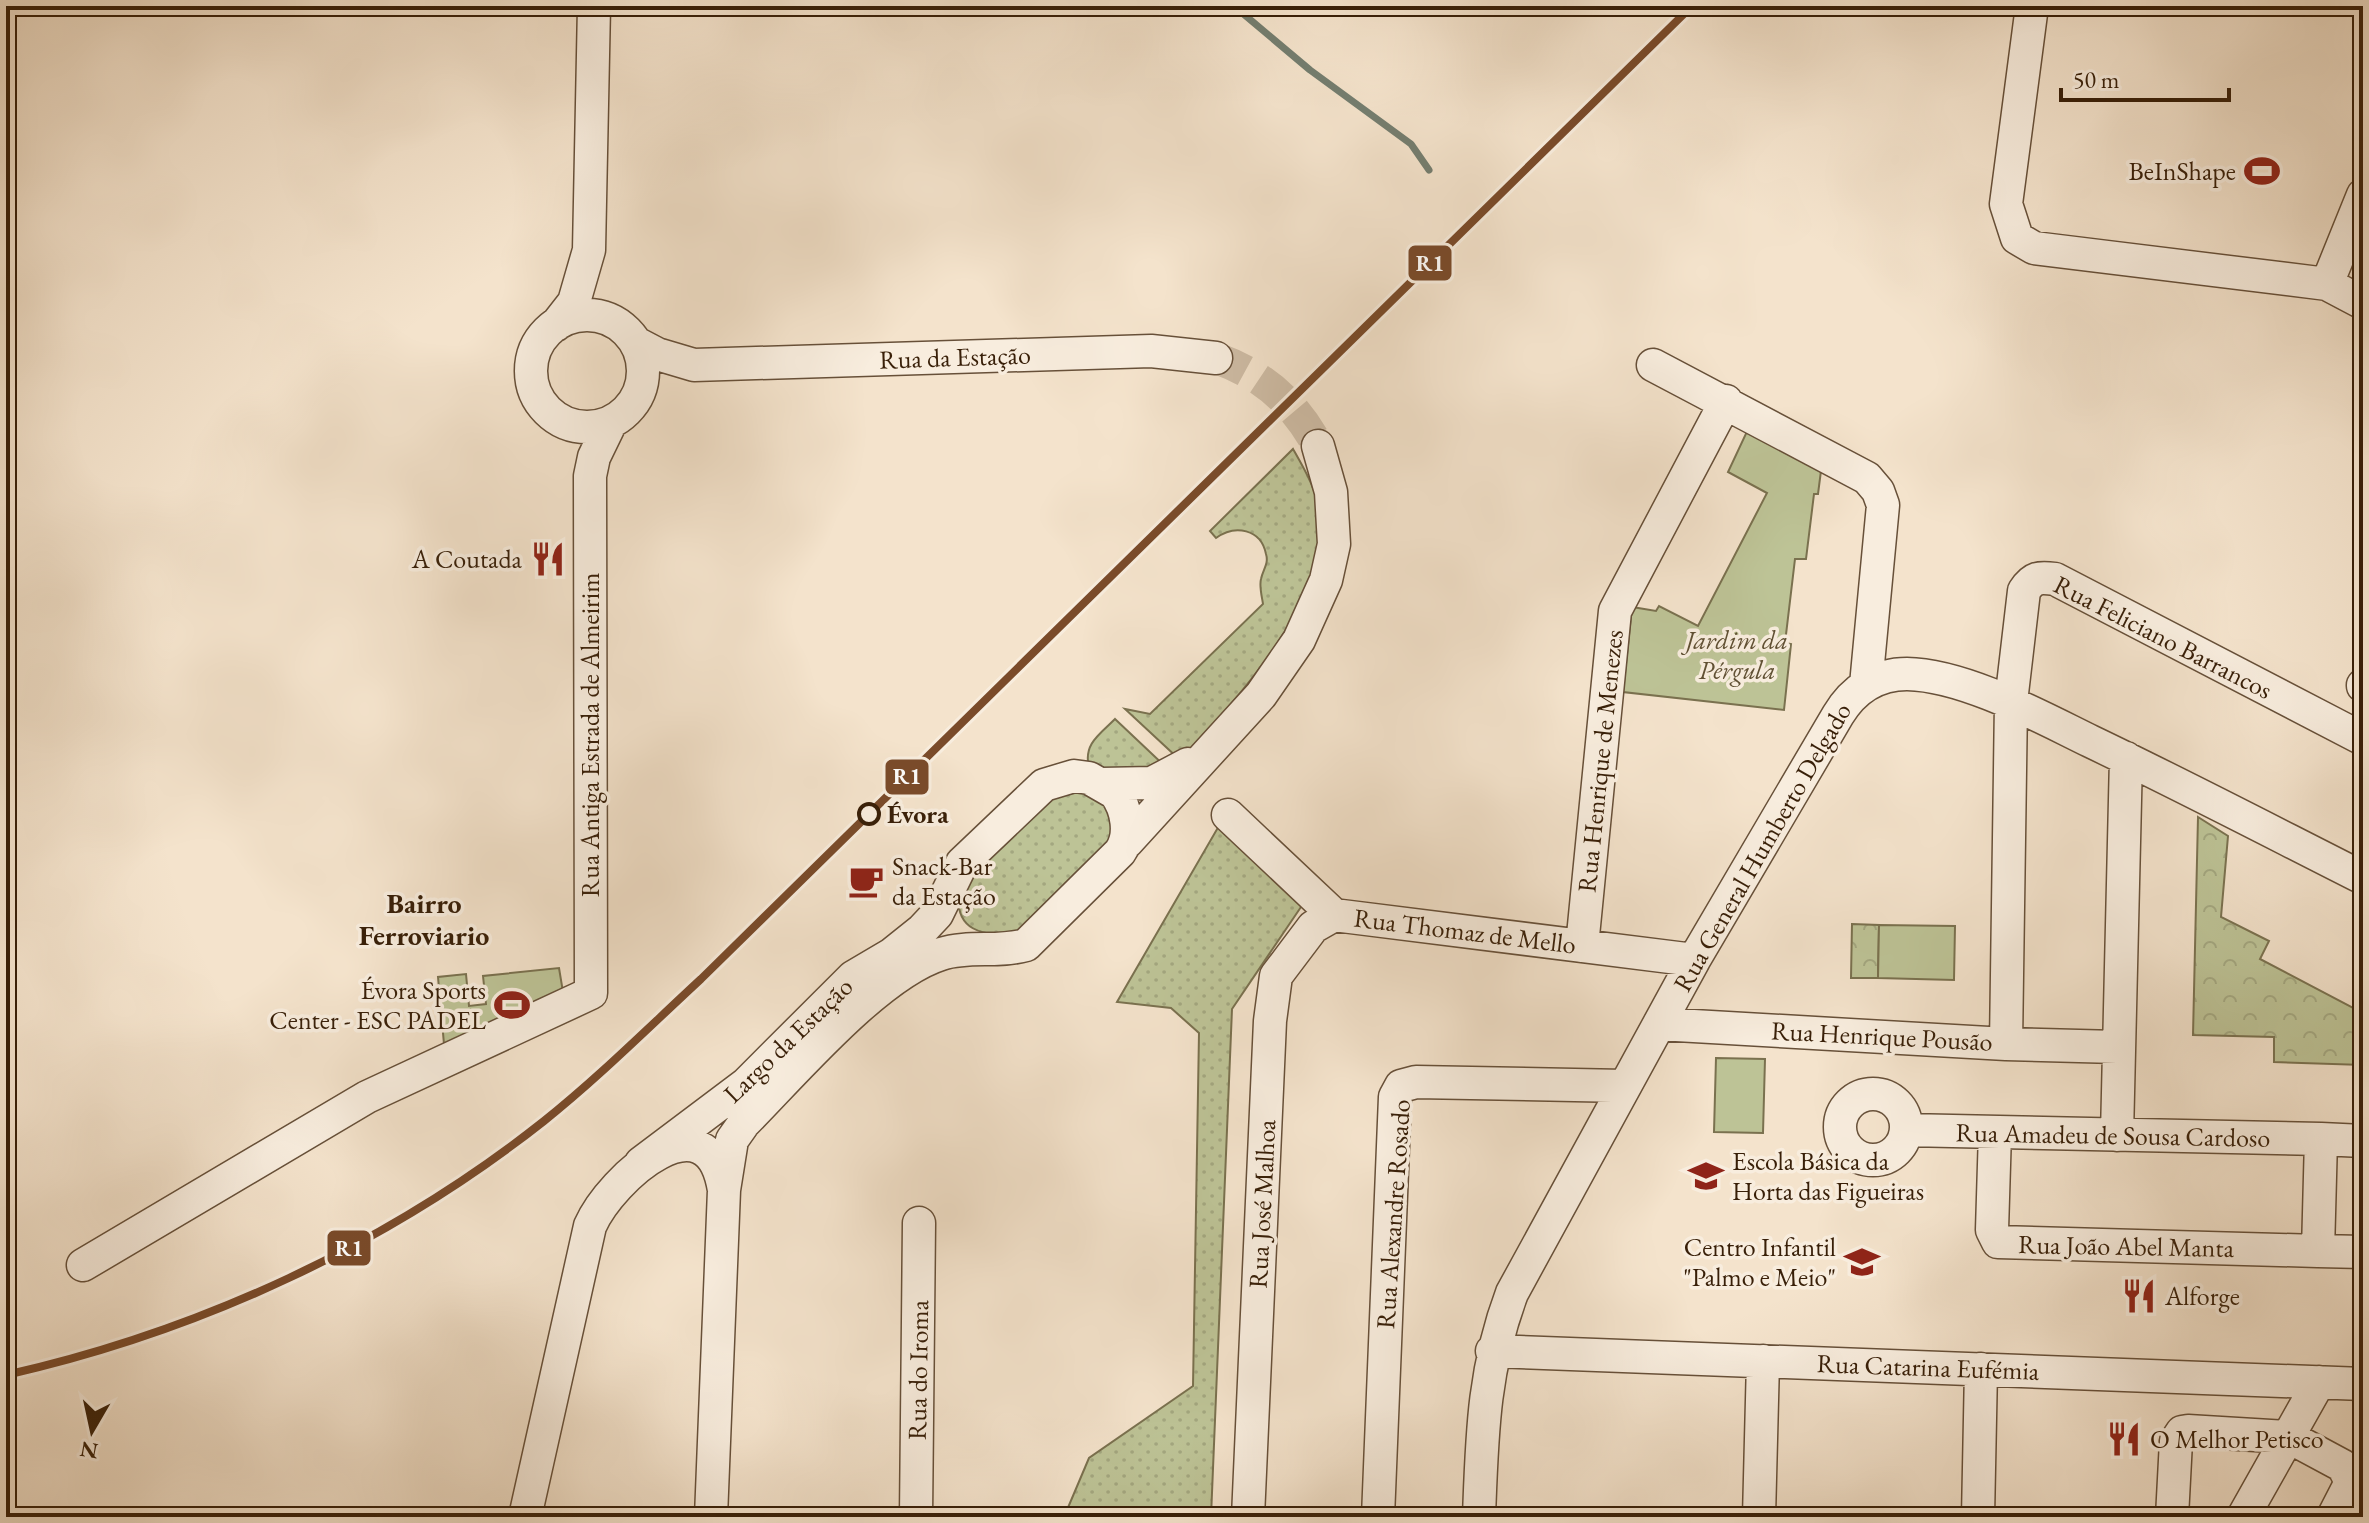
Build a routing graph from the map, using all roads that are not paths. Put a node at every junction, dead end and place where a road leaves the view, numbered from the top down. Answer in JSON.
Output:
{"nodes":[{"id":1,"x":594,"y":6,"type":"edge"},
{"id":2,"x":2032,"y":6,"type":"edge"},
{"id":3,"x":2363,"y":195,"type":"edge"},
{"id":4,"x":589,"y":250,"type":"junction"},
{"id":5,"x":2327,"y":284,"type":"junction"},
{"id":6,"x":2363,"y":303,"type":"edge"},
{"id":7,"x":556,"y":325,"type":"junction"},
{"id":8,"x":625,"y":333,"type":"junction"},
{"id":9,"x":1216,"y":358,"type":"tunnel mouth"},
{"id":10,"x":694,"y":365,"type":"junction"},
{"id":11,"x":1653,"y":365,"type":"dead end"},
{"id":12,"x":637,"y":396,"type":"junction"},
{"id":13,"x":1726,"y":401,"type":"junction"},
{"id":14,"x":563,"y":421,"type":"junction"},
{"id":15,"x":611,"y":422,"type":"junction"},
{"id":16,"x":1318,"y":446,"type":"tunnel mouth"},
{"id":17,"x":590,"y":476,"type":"junction"},
{"id":18,"x":1866,"y":685,"type":"junction"},
{"id":19,"x":2011,"y":702,"type":"junction"},
{"id":20,"x":2363,"y":739,"type":"edge"},
{"id":21,"x":1210,"y":748,"type":"junction"},
{"id":22,"x":2126,"y":758,"type":"junction"},
{"id":23,"x":1102,"y":784,"type":"junction"},
{"id":24,"x":1228,"y":815,"type":"dead end"},
{"id":25,"x":1127,"y":842,"type":"junction"},
{"id":26,"x":956,"y":874,"type":"junction"},
{"id":27,"x":2363,"y":878,"type":"edge"},
{"id":28,"x":1334,"y":915,"type":"junction"},
{"id":29,"x":1582,"y":946,"type":"junction"},
{"id":30,"x":997,"y":948,"type":"junction"},
{"id":31,"x":1694,"y":960,"type":"junction"},
{"id":32,"x":1659,"y":1024,"type":"junction"},
{"id":33,"x":2006,"y":1044,"type":"junction"},
{"id":34,"x":2117,"y":1047,"type":"junction"},
{"id":35,"x":1625,"y":1086,"type":"junction"},
{"id":36,"x":1906,"y":1130,"type":"dead end"},
{"id":37,"x":1995,"y":1132,"type":"junction"},
{"id":38,"x":2117,"y":1135,"type":"junction"},
{"id":39,"x":2321,"y":1139,"type":"junction"},
{"id":40,"x":2363,"y":1141,"type":"edge"},
{"id":41,"x":641,"y":1163,"type":"junction"},
{"id":42,"x":724,"y":1190,"type":"junction"},
{"id":43,"x":919,"y":1223,"type":"dead end"},
{"id":44,"x":2318,"y":1251,"type":"junction"},
{"id":45,"x":2363,"y":1252,"type":"edge"},
{"id":46,"x":83,"y":1265,"type":"dead end"},
{"id":47,"x":1492,"y":1351,"type":"junction"},
{"id":48,"x":1763,"y":1361,"type":"junction"},
{"id":49,"x":1981,"y":1369,"type":"junction"},
{"id":50,"x":2319,"y":1382,"type":"junction"},
{"id":51,"x":2363,"y":1384,"type":"edge"},
{"id":52,"x":2289,"y":1437,"type":"junction"},
{"id":53,"x":525,"y":1517,"type":"edge"},
{"id":54,"x":711,"y":1517,"type":"edge"},
{"id":55,"x":916,"y":1517,"type":"edge"},
{"id":56,"x":1248,"y":1517,"type":"edge"},
{"id":57,"x":1378,"y":1517,"type":"edge"},
{"id":58,"x":1479,"y":1517,"type":"edge"},
{"id":59,"x":1759,"y":1517,"type":"edge"},
{"id":60,"x":1978,"y":1517,"type":"edge"},
{"id":61,"x":2172,"y":1517,"type":"edge"},
{"id":62,"x":2243,"y":1517,"type":"edge"},
{"id":63,"x":2333,"y":1517,"type":"edge"}],
"edges":[{"from":1,"to":4,"type":"street"},
{"from":2,"to":5,"type":"street"},
{"from":3,"to":5,"type":"street"},
{"from":4,"to":7,"type":"street"},
{"from":4,"to":8,"type":"street"},
{"from":5,"to":6,"type":"street"},
{"from":7,"to":8,"type":"street"},
{"from":7,"to":14,"type":"street"},
{"from":8,"to":10,"type":"street","name":"Rua da Estação"},
{"from":8,"to":12,"type":"street"},
{"from":9,"to":10,"type":"street","name":"Rua da Estação"},
{"from":10,"to":12,"type":"street","name":"Rua da Estação"},
{"from":11,"to":13,"type":"street"},
{"from":12,"to":15,"type":"street"},
{"from":13,"to":18,"type":"street"},
{"from":13,"to":29,"type":"street","name":"Rua Henrique de Menezes"},
{"from":14,"to":15,"type":"street"},
{"from":14,"to":17,"type":"street","name":"Rua Antiga Estrada de Almeirim"},
{"from":15,"to":17,"type":"street","name":"Rua Antiga Estrada de Almeirim"},
{"from":16,"to":21,"type":"street"},
{"from":17,"to":46,"type":"street","name":"Rua Antiga Estrada de Almeirim"},
{"from":18,"to":19,"type":"street","name":"Rua General Humberto Delgado"},
{"from":18,"to":31,"type":"street","name":"Rua General Humberto Delgado"},
{"from":19,"to":20,"type":"street","name":"Rua Feliciano Barrancos"},
{"from":19,"to":22,"type":"street","name":"Rua General Humberto Delgado"},
{"from":19,"to":33,"type":"street","name":"Rua Henrique Pousão"},
{"from":21,"to":23,"type":"street"},
{"from":21,"to":25,"type":"street"},
{"from":22,"to":27,"type":"street","name":"Rua General Humberto Delgado"},
{"from":22,"to":34,"type":"street"},
{"from":23,"to":25,"type":"street"},
{"from":23,"to":26,"type":"street","name":"Largo da Estação"},
{"from":24,"to":28,"type":"street","name":"Rua Thomaz de Mello"},
{"from":25,"to":30,"type":"street","name":"Largo da Estação"},
{"from":26,"to":30,"type":"street"},
{"from":26,"to":41,"type":"street","name":"Largo da Estação"},
{"from":28,"to":29,"type":"street","name":"Rua Thomaz de Mello"},
{"from":28,"to":56,"type":"street","name":"Rua José Malhoa"},
{"from":29,"to":31,"type":"street","name":"Rua Thomaz de Mello"},
{"from":30,"to":42,"type":"street","name":"Largo da Estação"},
{"from":31,"to":32,"type":"street","name":"Rua General Humberto Delgado"},
{"from":32,"to":33,"type":"street","name":"Rua Henrique Pousão"},
{"from":32,"to":35,"type":"street","name":"Rua General Humberto Delgado"},
{"from":33,"to":34,"type":"street"},
{"from":34,"to":38,"type":"street"},
{"from":35,"to":47,"type":"street","name":"Rua General Humberto Delgado"},
{"from":35,"to":57,"type":"street","name":"Rua Alexandre Rosado"},
{"from":36,"to":37,"type":"street","name":"Rua Amadeu de Sousa Cardoso"},
{"from":37,"to":38,"type":"street","name":"Rua Amadeu de Sousa Cardoso"},
{"from":37,"to":44,"type":"street","name":"Rua João Abel Manta"},
{"from":38,"to":39,"type":"street","name":"Rua Amadeu de Sousa Cardoso"},
{"from":39,"to":40,"type":"street"},
{"from":39,"to":44,"type":"street"},
{"from":41,"to":42,"type":"street"},
{"from":41,"to":53,"type":"street"},
{"from":42,"to":54,"type":"street","name":"Largo da Estação"},
{"from":43,"to":55,"type":"street","name":"Rua do Iroma"},
{"from":44,"to":45,"type":"street","name":"Rua João Abel Manta"},
{"from":47,"to":48,"type":"street","name":"Rua Catarina Eufémia"},
{"from":47,"to":58,"type":"street","name":"Rua General Humberto Delgado"},
{"from":48,"to":49,"type":"street","name":"Rua Catarina Eufémia"},
{"from":48,"to":59,"type":"street"},
{"from":49,"to":50,"type":"street","name":"Rua Catarina Eufémia"},
{"from":49,"to":60,"type":"street"},
{"from":50,"to":51,"type":"street","name":"Rua Catarina Eufémia"},
{"from":50,"to":52,"type":"street"},
{"from":52,"to":61,"type":"street"},
{"from":52,"to":62,"type":"street"},
{"from":52,"to":63,"type":"street"}]}
